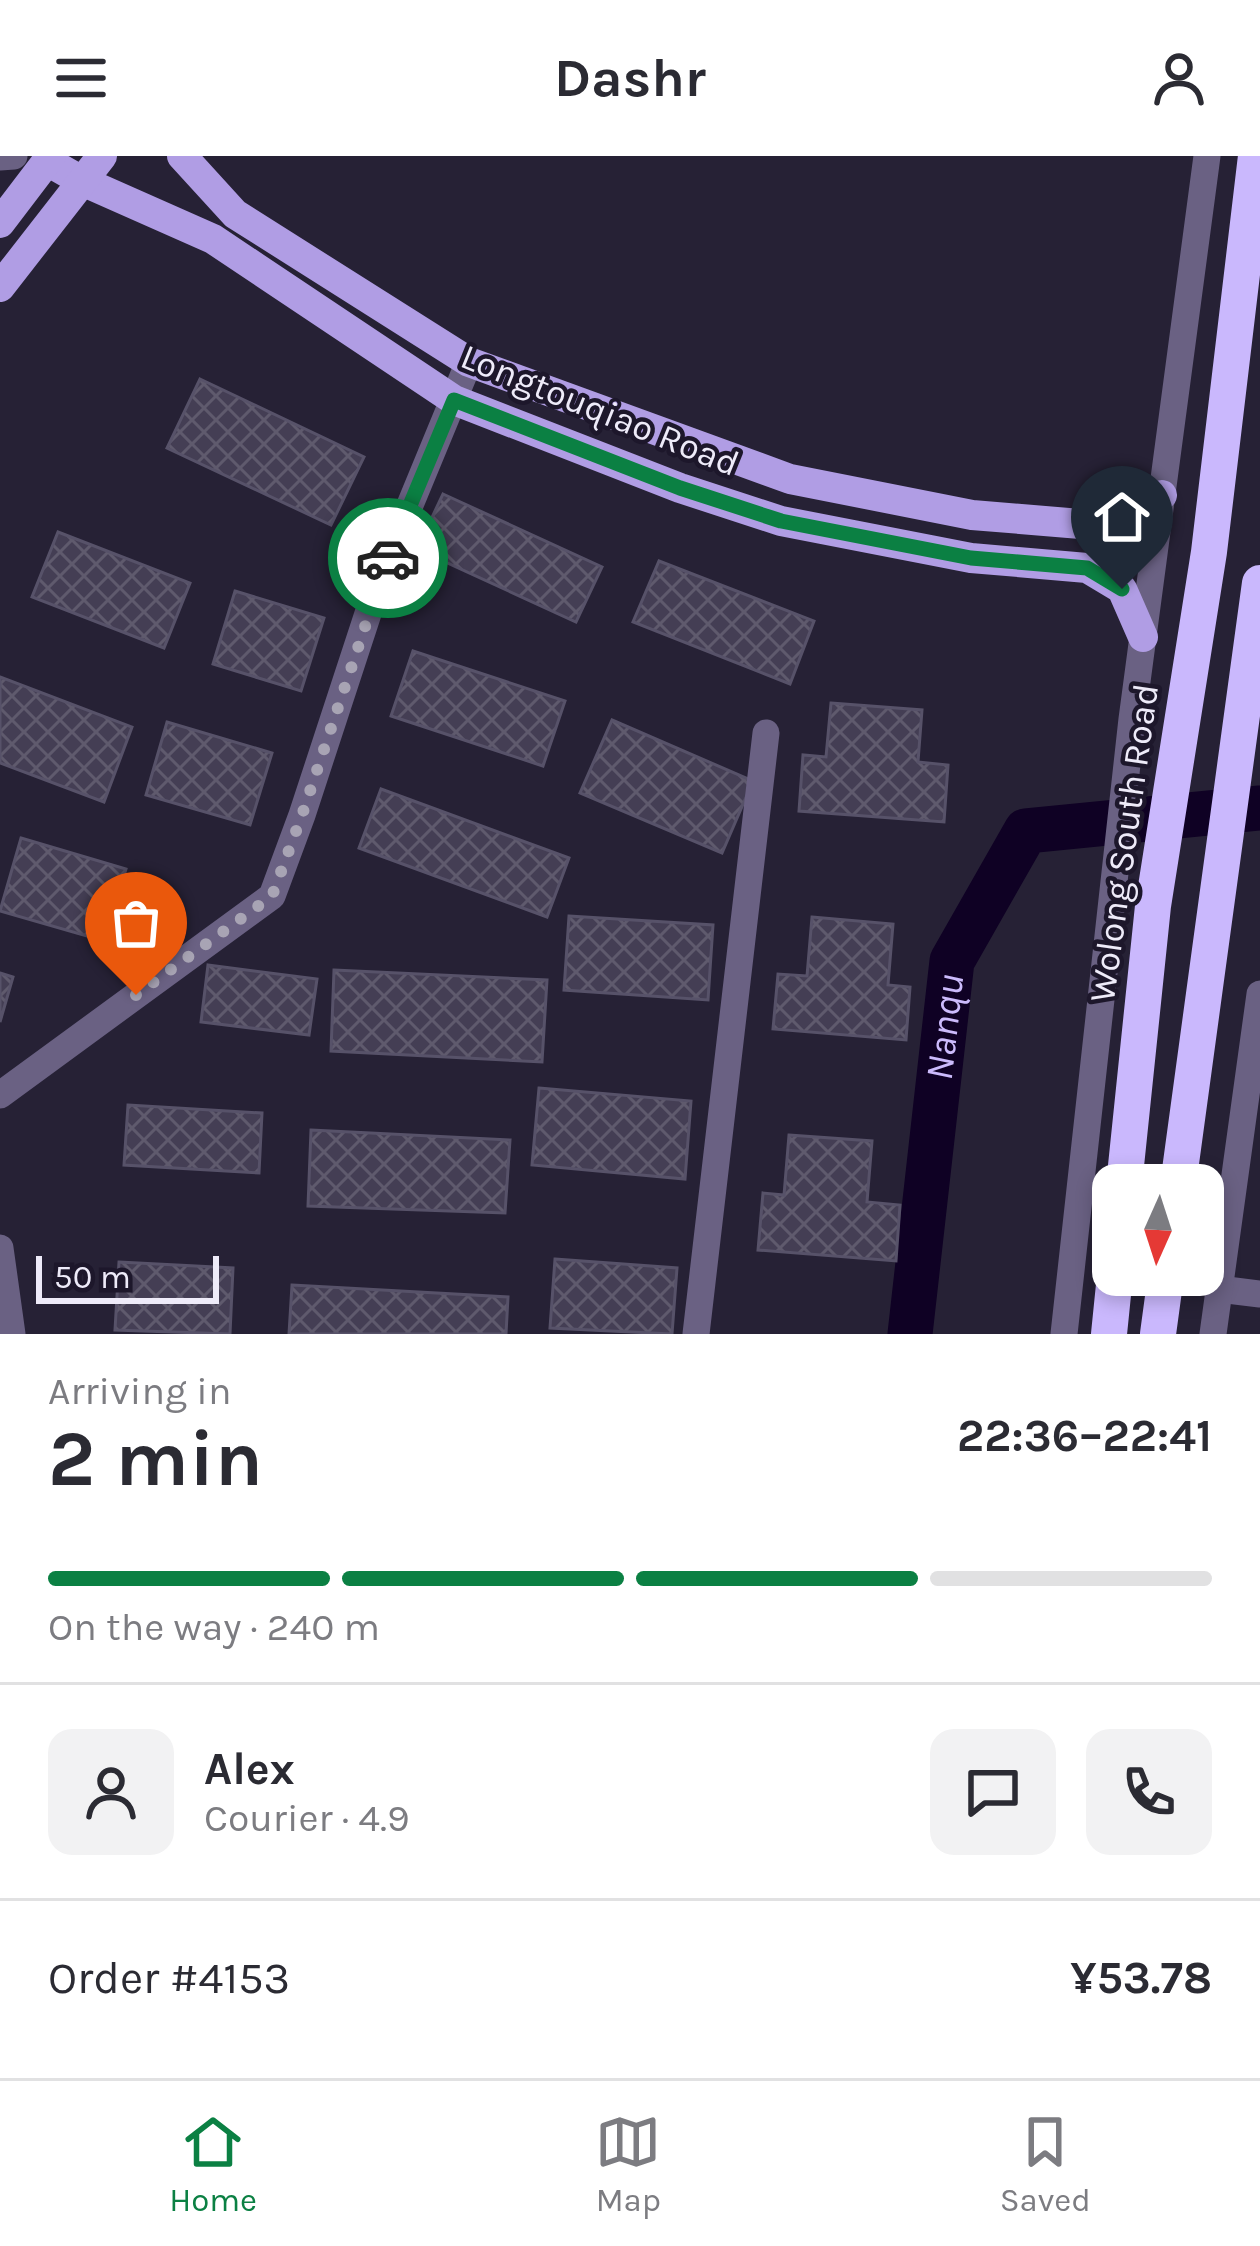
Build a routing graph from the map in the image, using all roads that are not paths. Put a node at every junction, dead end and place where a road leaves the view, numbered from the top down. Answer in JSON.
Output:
{"nodes":[{"id":1,"x":14,"y":156,"type":"edge"},
{"id":2,"x":101,"y":156,"type":"edge"},
{"id":3,"x":182,"y":156,"type":"edge"},
{"id":4,"x":1207,"y":156,"type":"edge"},
{"id":5,"x":1256,"y":156,"type":"edge"},
{"id":6,"x":0,"y":157,"type":"edge"},
{"id":7,"x":49,"y":158,"type":"edge"},
{"id":8,"x":82,"y":181,"type":"junction"},
{"id":9,"x":0,"y":224,"type":"edge"},
{"id":10,"x":0,"y":287,"type":"edge"},
{"id":11,"x":470,"y":362,"type":"junction"},
{"id":12,"x":454,"y":400,"type":"junction"},
{"id":13,"x":1162,"y":495,"type":"junction"},
{"id":14,"x":1260,"y":584,"type":"edge"},
{"id":15,"x":1143,"y":637,"type":"junction"},
{"id":16,"x":766,"y":733,"type":"dead end"},
{"id":17,"x":1260,"y":994,"type":"edge"},
{"id":18,"x":0,"y":1095,"type":"edge"},
{"id":19,"x":1126,"y":1164,"type":"edge"},
{"id":20,"x":1181,"y":1164,"type":"edge"},
{"id":21,"x":0,"y":1248,"type":"edge"},
{"id":22,"x":1224,"y":1253,"type":"edge"},
{"id":23,"x":1224,"y":1290,"type":"edge"},
{"id":24,"x":1260,"y":1294,"type":"edge"},
{"id":25,"x":1113,"y":1296,"type":"edge"},
{"id":26,"x":1163,"y":1296,"type":"edge"},
{"id":27,"x":1218,"y":1296,"type":"edge"},
{"id":28,"x":12,"y":1334,"type":"edge"},
{"id":29,"x":696,"y":1334,"type":"edge"},
{"id":30,"x":1064,"y":1334,"type":"edge"},
{"id":31,"x":1109,"y":1334,"type":"edge"},
{"id":32,"x":1158,"y":1334,"type":"edge"},
{"id":33,"x":1213,"y":1334,"type":"edge"}],
"edges":[{"from":1,"to":6,"type":"street"},
{"from":2,"to":8,"type":"main road"},
{"from":3,"to":11,"type":"main road","name":"Longtouqiao Road"},
{"from":4,"to":13,"type":"street"},
{"from":5,"to":19,"type":"highway","name":"Wolong South Road"},
{"from":7,"to":8,"type":"main road","name":"Longtouqiao Road"},
{"from":7,"to":9,"type":"main road"},
{"from":8,"to":10,"type":"main road"},
{"from":8,"to":12,"type":"main road","name":"Longtouqiao Road"},
{"from":11,"to":12,"type":"street"},
{"from":11,"to":13,"type":"main road","name":"Longtouqiao Road"},
{"from":12,"to":15,"type":"main road","name":"Longtouqiao Road"},
{"from":12,"to":18,"type":"street"},
{"from":13,"to":15,"type":"street"},
{"from":14,"to":20,"type":"highway"},
{"from":15,"to":30,"type":"street"},
{"from":16,"to":29,"type":"street"},
{"from":17,"to":22,"type":"street"},
{"from":21,"to":28,"type":"street"},
{"from":23,"to":24,"type":"street"},
{"from":25,"to":31,"type":"highway"},
{"from":26,"to":32,"type":"highway"},
{"from":27,"to":33,"type":"street"}]}
